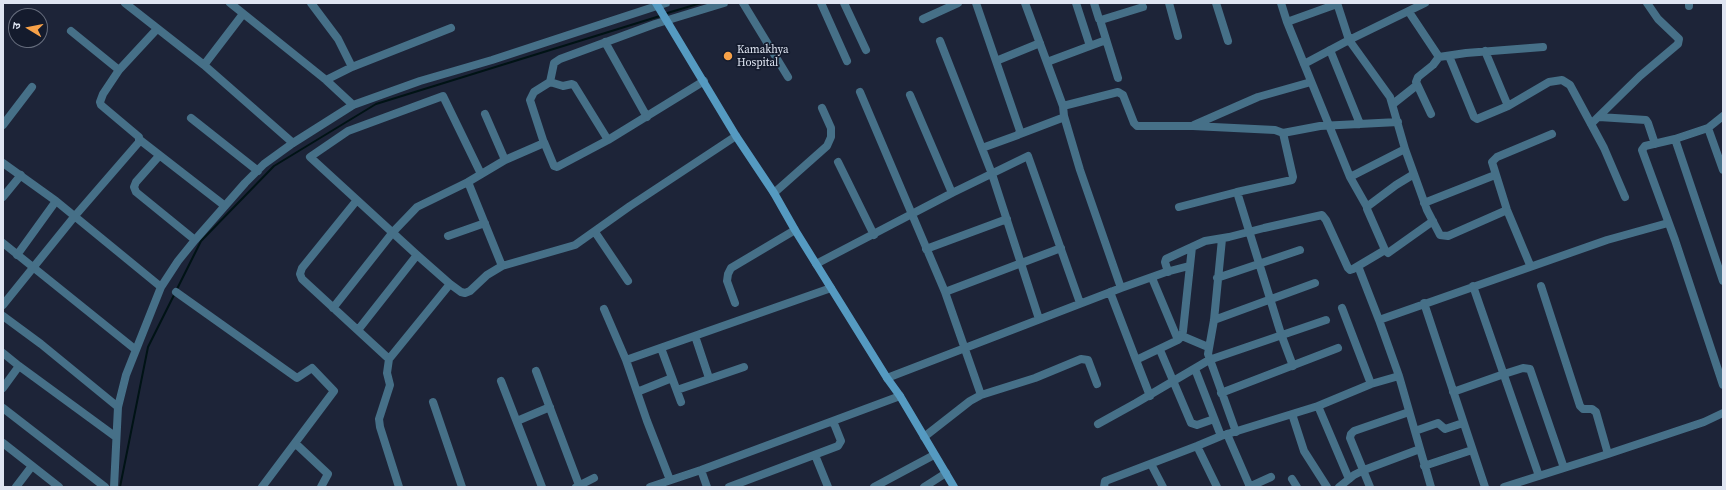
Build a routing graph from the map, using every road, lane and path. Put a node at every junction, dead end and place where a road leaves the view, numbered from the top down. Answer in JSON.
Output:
{"nodes":[{"id":1,"x":125,"y":3,"type":"edge"},
{"id":2,"x":230,"y":3,"type":"edge"},
{"id":3,"x":311,"y":3,"type":"edge"},
{"id":4,"x":724,"y":3,"type":"edge"},
{"id":5,"x":743,"y":3,"type":"edge"},
{"id":6,"x":821,"y":3,"type":"edge"},
{"id":7,"x":844,"y":3,"type":"edge"},
{"id":8,"x":958,"y":3,"type":"edge"},
{"id":9,"x":976,"y":3,"type":"edge"},
{"id":10,"x":1025,"y":3,"type":"edge"},
{"id":11,"x":1076,"y":3,"type":"edge"},
{"id":12,"x":1094,"y":3,"type":"edge"},
{"id":13,"x":1169,"y":3,"type":"edge"},
{"id":14,"x":1216,"y":3,"type":"edge"},
{"id":15,"x":1281,"y":3,"type":"edge"},
{"id":16,"x":1337,"y":3,"type":"edge"},
{"id":17,"x":1425,"y":3,"type":"edge"},
{"id":18,"x":1646,"y":3,"type":"edge"},
{"id":19,"x":1143,"y":7,"type":"dead end"},
{"id":20,"x":662,"y":11,"type":"edge"},
{"id":21,"x":1409,"y":12,"type":"junction"},
{"id":22,"x":243,"y":14,"type":"junction"},
{"id":23,"x":923,"y":19,"type":"dead end"},
{"id":24,"x":1100,"y":20,"type":"junction"},
{"id":25,"x":1287,"y":22,"type":"junction"},
{"id":26,"x":450,"y":28,"type":"dead end"},
{"id":27,"x":157,"y":29,"type":"junction"},
{"id":28,"x":71,"y":31,"type":"dead end"},
{"id":29,"x":1178,"y":36,"type":"dead end"},
{"id":30,"x":940,"y":40,"type":"dead end"},
{"id":31,"x":1106,"y":40,"type":"junction"},
{"id":32,"x":1349,"y":40,"type":"junction"},
{"id":33,"x":1228,"y":41,"type":"dead end"},
{"id":34,"x":606,"y":42,"type":"junction"},
{"id":35,"x":1040,"y":43,"type":"junction"},
{"id":36,"x":1090,"y":46,"type":"junction"},
{"id":37,"x":1543,"y":46,"type":"dead end"},
{"id":38,"x":866,"y":50,"type":"dead end"},
{"id":39,"x":1330,"y":50,"type":"junction"},
{"id":40,"x":1485,"y":51,"type":"junction"},
{"id":41,"x":1449,"y":56,"type":"junction"},
{"id":42,"x":1439,"y":57,"type":"junction"},
{"id":43,"x":996,"y":60,"type":"junction"},
{"id":44,"x":847,"y":61,"type":"dead end"},
{"id":45,"x":1047,"y":62,"type":"junction"},
{"id":46,"x":1304,"y":64,"type":"junction"},
{"id":47,"x":204,"y":65,"type":"junction"},
{"id":48,"x":352,"y":67,"type":"junction"},
{"id":49,"x":120,"y":70,"type":"junction"},
{"id":50,"x":788,"y":77,"type":"dead end"},
{"id":51,"x":1118,"y":78,"type":"dead end"},
{"id":52,"x":326,"y":80,"type":"junction"},
{"id":53,"x":704,"y":81,"type":"junction"},
{"id":54,"x":550,"y":82,"type":"junction"},
{"id":55,"x":1311,"y":82,"type":"junction"},
{"id":56,"x":1417,"y":84,"type":"junction"},
{"id":57,"x":32,"y":87,"type":"dead end"},
{"id":58,"x":860,"y":92,"type":"dead end"},
{"id":59,"x":910,"y":95,"type":"dead end"},
{"id":60,"x":1393,"y":104,"type":"junction"},
{"id":61,"x":353,"y":105,"type":"junction"},
{"id":62,"x":1063,"y":106,"type":"junction"},
{"id":63,"x":1508,"y":106,"type":"junction"},
{"id":64,"x":822,"y":108,"type":"dead end"},
{"id":65,"x":485,"y":114,"type":"dead end"},
{"id":66,"x":1431,"y":114,"type":"dead end"},
{"id":67,"x":1064,"y":116,"type":"junction"},
{"id":68,"x":1599,"y":116,"type":"junction"},
{"id":69,"x":1723,"y":116,"type":"edge"},
{"id":70,"x":647,"y":117,"type":"junction"},
{"id":71,"x":191,"y":118,"type":"dead end"},
{"id":72,"x":1398,"y":122,"type":"junction"},
{"id":73,"x":1360,"y":124,"type":"junction"},
{"id":74,"x":1591,"y":124,"type":"junction"},
{"id":75,"x":3,"y":125,"type":"edge"},
{"id":76,"x":1330,"y":125,"type":"junction"},
{"id":77,"x":1193,"y":126,"type":"junction"},
{"id":78,"x":1708,"y":128,"type":"junction"},
{"id":79,"x":1283,"y":133,"type":"junction"},
{"id":80,"x":1020,"y":134,"type":"junction"},
{"id":81,"x":1552,"y":134,"type":"dead end"},
{"id":82,"x":736,"y":136,"type":"junction"},
{"id":83,"x":1675,"y":139,"type":"junction"},
{"id":84,"x":140,"y":140,"type":"junction"},
{"id":85,"x":608,"y":140,"type":"junction"},
{"id":86,"x":544,"y":142,"type":"junction"},
{"id":87,"x":293,"y":143,"type":"junction"},
{"id":88,"x":1655,"y":144,"type":"junction"},
{"id":89,"x":982,"y":148,"type":"junction"},
{"id":90,"x":1405,"y":150,"type":"junction"},
{"id":91,"x":159,"y":156,"type":"junction"},
{"id":92,"x":505,"y":160,"type":"junction"},
{"id":93,"x":838,"y":162,"type":"dead end"},
{"id":94,"x":3,"y":163,"type":"edge"},
{"id":95,"x":258,"y":170,"type":"junction"},
{"id":96,"x":1723,"y":170,"type":"edge"},
{"id":97,"x":482,"y":174,"type":"junction"},
{"id":98,"x":992,"y":174,"type":"junction"},
{"id":99,"x":1414,"y":174,"type":"junction"},
{"id":100,"x":21,"y":175,"type":"junction"},
{"id":101,"x":1495,"y":175,"type":"junction"},
{"id":102,"x":1350,"y":177,"type":"junction"},
{"id":103,"x":468,"y":182,"type":"junction"},
{"id":104,"x":1237,"y":192,"type":"junction"},
{"id":105,"x":774,"y":193,"type":"junction"},
{"id":106,"x":952,"y":193,"type":"junction"},
{"id":107,"x":3,"y":197,"type":"edge"},
{"id":108,"x":1625,"y":197,"type":"dead end"},
{"id":109,"x":358,"y":200,"type":"junction"},
{"id":110,"x":56,"y":201,"type":"junction"},
{"id":111,"x":1424,"y":203,"type":"junction"},
{"id":112,"x":225,"y":206,"type":"junction"},
{"id":113,"x":1179,"y":207,"type":"dead end"},
{"id":114,"x":1367,"y":207,"type":"junction"},
{"id":115,"x":1507,"y":210,"type":"junction"},
{"id":116,"x":912,"y":214,"type":"junction"},
{"id":117,"x":74,"y":216,"type":"junction"},
{"id":118,"x":1007,"y":219,"type":"junction"},
{"id":119,"x":1433,"y":221,"type":"junction"},
{"id":120,"x":1668,"y":223,"type":"junction"},
{"id":121,"x":485,"y":224,"type":"junction"},
{"id":122,"x":795,"y":230,"type":"junction"},
{"id":123,"x":394,"y":232,"type":"junction"},
{"id":124,"x":594,"y":232,"type":"junction"},
{"id":125,"x":1249,"y":232,"type":"junction"},
{"id":126,"x":874,"y":235,"type":"junction"},
{"id":127,"x":448,"y":236,"type":"dead end"},
{"id":128,"x":1222,"y":239,"type":"junction"},
{"id":129,"x":195,"y":240,"type":"junction"},
{"id":130,"x":3,"y":243,"type":"edge"},
{"id":131,"x":1192,"y":247,"type":"junction"},
{"id":132,"x":1061,"y":248,"type":"junction"},
{"id":133,"x":926,"y":249,"type":"junction"},
{"id":134,"x":1300,"y":250,"type":"dead end"},
{"id":135,"x":1385,"y":250,"type":"junction"},
{"id":136,"x":17,"y":255,"type":"junction"},
{"id":137,"x":417,"y":255,"type":"junction"},
{"id":138,"x":1020,"y":263,"type":"junction"},
{"id":139,"x":1260,"y":263,"type":"junction"},
{"id":140,"x":816,"y":264,"type":"junction"},
{"id":141,"x":502,"y":266,"type":"junction"},
{"id":142,"x":1189,"y":266,"type":"junction"},
{"id":143,"x":1358,"y":266,"type":"junction"},
{"id":144,"x":1530,"y":266,"type":"junction"},
{"id":145,"x":33,"y":268,"type":"junction"},
{"id":146,"x":1168,"y":272,"type":"junction"},
{"id":147,"x":1152,"y":278,"type":"junction"},
{"id":148,"x":1217,"y":278,"type":"junction"},
{"id":149,"x":1723,"y":280,"type":"edge"},
{"id":150,"x":628,"y":281,"type":"dead end"},
{"id":151,"x":1315,"y":283,"type":"dead end"},
{"id":152,"x":450,"y":284,"type":"junction"},
{"id":153,"x":1473,"y":286,"type":"junction"},
{"id":154,"x":1541,"y":286,"type":"dead end"},
{"id":155,"x":161,"y":287,"type":"junction"},
{"id":156,"x":831,"y":288,"type":"junction"},
{"id":157,"x":1120,"y":288,"type":"junction"},
{"id":158,"x":176,"y":292,"type":"dead end"},
{"id":159,"x":945,"y":292,"type":"junction"},
{"id":160,"x":1110,"y":292,"type":"junction"},
{"id":161,"x":6,"y":294,"type":"edge"},
{"id":162,"x":1271,"y":299,"type":"junction"},
{"id":163,"x":735,"y":303,"type":"dead end"},
{"id":164,"x":1080,"y":303,"type":"junction"},
{"id":165,"x":1424,"y":303,"type":"junction"},
{"id":166,"x":3,"y":305,"type":"edge"},
{"id":167,"x":333,"y":308,"type":"junction"},
{"id":168,"x":1342,"y":308,"type":"dead end"},
{"id":169,"x":604,"y":309,"type":"dead end"},
{"id":170,"x":3,"y":316,"type":"edge"},
{"id":171,"x":1039,"y":320,"type":"junction"},
{"id":172,"x":1214,"y":320,"type":"junction"},
{"id":173,"x":1326,"y":320,"type":"dead end"},
{"id":174,"x":1379,"y":320,"type":"junction"},
{"id":175,"x":358,"y":330,"type":"junction"},
{"id":176,"x":1281,"y":334,"type":"junction"},
{"id":177,"x":695,"y":336,"type":"junction"},
{"id":178,"x":1180,"y":338,"type":"junction"},
{"id":179,"x":1208,"y":347,"type":"junction"},
{"id":180,"x":661,"y":348,"type":"junction"},
{"id":181,"x":1338,"y":348,"type":"dead end"},
{"id":182,"x":965,"y":349,"type":"junction"},
{"id":183,"x":136,"y":350,"type":"junction"},
{"id":184,"x":1160,"y":350,"type":"junction"},
{"id":185,"x":3,"y":353,"type":"edge"},
{"id":186,"x":389,"y":358,"type":"junction"},
{"id":187,"x":626,"y":360,"type":"junction"},
{"id":188,"x":1136,"y":360,"type":"junction"},
{"id":189,"x":1209,"y":360,"type":"junction"},
{"id":190,"x":18,"y":366,"type":"junction"},
{"id":191,"x":744,"y":366,"type":"dead end"},
{"id":192,"x":1293,"y":366,"type":"junction"},
{"id":193,"x":1195,"y":370,"type":"junction"},
{"id":194,"x":536,"y":371,"type":"dead end"},
{"id":195,"x":1504,"y":374,"type":"junction"},
{"id":196,"x":1398,"y":376,"type":"junction"},
{"id":197,"x":672,"y":378,"type":"junction"},
{"id":198,"x":709,"y":378,"type":"junction"},
{"id":199,"x":887,"y":378,"type":"junction"},
{"id":200,"x":501,"y":381,"type":"dead end"},
{"id":201,"x":1174,"y":382,"type":"junction"},
{"id":202,"x":1097,"y":384,"type":"dead end"},
{"id":203,"x":1371,"y":384,"type":"junction"},
{"id":204,"x":1723,"y":385,"type":"edge"},
{"id":205,"x":3,"y":388,"type":"edge"},
{"id":206,"x":677,"y":390,"type":"junction"},
{"id":207,"x":637,"y":392,"type":"junction"},
{"id":208,"x":1453,"y":392,"type":"junction"},
{"id":209,"x":1222,"y":393,"type":"junction"},
{"id":210,"x":982,"y":395,"type":"junction"},
{"id":211,"x":900,"y":396,"type":"junction"},
{"id":212,"x":1150,"y":396,"type":"junction"},
{"id":213,"x":433,"y":402,"type":"dead end"},
{"id":214,"x":681,"y":402,"type":"dead end"},
{"id":215,"x":1318,"y":406,"type":"junction"},
{"id":216,"x":118,"y":407,"type":"junction"},
{"id":217,"x":550,"y":407,"type":"junction"},
{"id":218,"x":3,"y":408,"type":"edge"},
{"id":219,"x":1409,"y":412,"type":"junction"},
{"id":220,"x":1723,"y":413,"type":"edge"},
{"id":221,"x":1292,"y":414,"type":"junction"},
{"id":222,"x":1214,"y":419,"type":"junction"},
{"id":223,"x":517,"y":421,"type":"junction"},
{"id":224,"x":833,"y":421,"type":"junction"},
{"id":225,"x":1464,"y":423,"type":"junction"},
{"id":226,"x":1098,"y":424,"type":"dead end"},
{"id":227,"x":1414,"y":431,"type":"junction"},
{"id":228,"x":1236,"y":432,"type":"junction"},
{"id":229,"x":1224,"y":435,"type":"junction"},
{"id":230,"x":116,"y":437,"type":"junction"},
{"id":231,"x":924,"y":437,"type":"junction"},
{"id":232,"x":3,"y":443,"type":"edge"},
{"id":233,"x":295,"y":443,"type":"junction"},
{"id":234,"x":1197,"y":446,"type":"junction"},
{"id":235,"x":1420,"y":449,"type":"junction"},
{"id":236,"x":1472,"y":450,"type":"junction"},
{"id":237,"x":1608,"y":454,"type":"junction"},
{"id":238,"x":815,"y":455,"type":"junction"},
{"id":239,"x":934,"y":455,"type":"junction"},
{"id":240,"x":1151,"y":464,"type":"junction"},
{"id":241,"x":32,"y":466,"type":"junction"},
{"id":242,"x":1424,"y":466,"type":"junction"},
{"id":243,"x":1564,"y":468,"type":"junction"},
{"id":244,"x":701,"y":470,"type":"junction"},
{"id":245,"x":1364,"y":470,"type":"junction"},
{"id":246,"x":946,"y":473,"type":"junction"},
{"id":247,"x":1539,"y":476,"type":"junction"},
{"id":248,"x":1271,"y":477,"type":"dead end"},
{"id":249,"x":594,"y":478,"type":"dead end"},
{"id":250,"x":1292,"y":479,"type":"dead end"},
{"id":251,"x":1349,"y":479,"type":"junction"},
{"id":252,"x":670,"y":480,"type":"junction"},
{"id":253,"x":17,"y":486,"type":"edge"},
{"id":254,"x":578,"y":486,"type":"edge"},
{"id":255,"x":1428,"y":486,"type":"edge"},
{"id":256,"x":59,"y":487,"type":"edge"},
{"id":257,"x":105,"y":487,"type":"edge"},
{"id":258,"x":114,"y":487,"type":"edge"},
{"id":259,"x":262,"y":487,"type":"edge"},
{"id":260,"x":321,"y":487,"type":"edge"},
{"id":261,"x":399,"y":487,"type":"edge"},
{"id":262,"x":462,"y":487,"type":"edge"},
{"id":263,"x":542,"y":487,"type":"edge"},
{"id":264,"x":650,"y":487,"type":"edge"},
{"id":265,"x":707,"y":487,"type":"edge"},
{"id":266,"x":729,"y":487,"type":"edge"},
{"id":267,"x":828,"y":487,"type":"edge"},
{"id":268,"x":874,"y":487,"type":"edge"},
{"id":269,"x":924,"y":487,"type":"edge"},
{"id":270,"x":954,"y":487,"type":"edge"},
{"id":271,"x":1104,"y":487,"type":"edge"},
{"id":272,"x":1163,"y":487,"type":"edge"},
{"id":273,"x":1217,"y":487,"type":"edge"},
{"id":274,"x":1250,"y":487,"type":"edge"},
{"id":275,"x":1297,"y":487,"type":"edge"},
{"id":276,"x":1327,"y":487,"type":"edge"},
{"id":277,"x":1339,"y":487,"type":"edge"},
{"id":278,"x":1370,"y":487,"type":"edge"},
{"id":279,"x":1485,"y":487,"type":"edge"},
{"id":280,"x":1504,"y":487,"type":"edge"}],
"edges":[{"from":1,"to":27,"type":"street"},
{"from":2,"to":22,"type":"street"},
{"from":3,"to":48,"type":"street"},
{"from":4,"to":20,"type":"street"},
{"from":5,"to":50,"type":"street"},
{"from":6,"to":44,"type":"street"},
{"from":7,"to":38,"type":"street"},
{"from":8,"to":23,"type":"street"},
{"from":9,"to":43,"type":"street"},
{"from":10,"to":35,"type":"street"},
{"from":11,"to":36,"type":"street"},
{"from":12,"to":24,"type":"street"},
{"from":13,"to":29,"type":"street"},
{"from":14,"to":33,"type":"street"},
{"from":15,"to":25,"type":"street"},
{"from":16,"to":25,"type":"street"},
{"from":16,"to":32,"type":"street"},
{"from":17,"to":21,"type":"street"},
{"from":18,"to":68,"type":"street"},
{"from":19,"to":24,"type":"street"},
{"from":20,"to":34,"type":"street"},
{"from":20,"to":53,"type":"main road"},
{"from":20,"to":61,"type":"street"},
{"from":21,"to":32,"type":"street"},
{"from":21,"to":42,"type":"street"},
{"from":22,"to":47,"type":"street"},
{"from":22,"to":52,"type":"street"},
{"from":24,"to":31,"type":"street"},
{"from":25,"to":46,"type":"street"},
{"from":26,"to":48,"type":"street"},
{"from":27,"to":47,"type":"street"},
{"from":27,"to":49,"type":"street"},
{"from":28,"to":49,"type":"street"},
{"from":30,"to":89,"type":"street"},
{"from":31,"to":36,"type":"street"},
{"from":31,"to":51,"type":"street"},
{"from":32,"to":39,"type":"street"},
{"from":32,"to":60,"type":"street"},
{"from":34,"to":54,"type":"street"},
{"from":34,"to":70,"type":"street"},
{"from":35,"to":43,"type":"street"},
{"from":35,"to":45,"type":"street"},
{"from":36,"to":45,"type":"street"},
{"from":37,"to":40,"type":"street"},
{"from":39,"to":46,"type":"street"},
{"from":39,"to":73,"type":"street"},
{"from":40,"to":41,"type":"street"},
{"from":40,"to":63,"type":"street"},
{"from":41,"to":42,"type":"street"},
{"from":41,"to":63,"type":"street"},
{"from":42,"to":56,"type":"street"},
{"from":43,"to":80,"type":"street"},
{"from":45,"to":62,"type":"street"},
{"from":46,"to":55,"type":"street"},
{"from":47,"to":87,"type":"street"},
{"from":48,"to":52,"type":"street"},
{"from":49,"to":84,"type":"street"},
{"from":52,"to":61,"type":"street"},
{"from":53,"to":70,"type":"street"},
{"from":53,"to":82,"type":"main road"},
{"from":54,"to":85,"type":"street"},
{"from":54,"to":86,"type":"street"},
{"from":55,"to":76,"type":"street"},
{"from":55,"to":77,"type":"street"},
{"from":56,"to":60,"type":"street"},
{"from":56,"to":66,"type":"street"},
{"from":57,"to":75,"type":"street"},
{"from":58,"to":116,"type":"street"},
{"from":59,"to":106,"type":"street"},
{"from":60,"to":72,"type":"street"},
{"from":61,"to":87,"type":"street"},
{"from":62,"to":67,"type":"street"},
{"from":62,"to":77,"type":"street"},
{"from":63,"to":74,"type":"street"},
{"from":64,"to":105,"type":"street"},
{"from":65,"to":92,"type":"street"},
{"from":67,"to":80,"type":"street"},
{"from":67,"to":157,"type":"street"},
{"from":68,"to":74,"type":"street"},
{"from":68,"to":88,"type":"street"},
{"from":69,"to":78,"type":"street"},
{"from":70,"to":85,"type":"street"},
{"from":71,"to":95,"type":"street"},
{"from":72,"to":73,"type":"street"},
{"from":72,"to":90,"type":"street"},
{"from":73,"to":76,"type":"street"},
{"from":74,"to":108,"type":"street"},
{"from":76,"to":79,"type":"street"},
{"from":76,"to":102,"type":"street"},
{"from":77,"to":79,"type":"street"},
{"from":78,"to":83,"type":"street"},
{"from":78,"to":96,"type":"street"},
{"from":79,"to":104,"type":"street"},
{"from":80,"to":89,"type":"street"},
{"from":81,"to":101,"type":"street"},
{"from":82,"to":105,"type":"main road"},
{"from":82,"to":124,"type":"street"},
{"from":83,"to":88,"type":"street"},
{"from":83,"to":149,"type":"street"},
{"from":84,"to":91,"type":"street"},
{"from":84,"to":117,"type":"street"},
{"from":85,"to":86,"type":"street"},
{"from":86,"to":92,"type":"street"},
{"from":87,"to":95,"type":"street"},
{"from":88,"to":120,"type":"street"},
{"from":89,"to":98,"type":"street"},
{"from":90,"to":99,"type":"street"},
{"from":90,"to":102,"type":"street"},
{"from":91,"to":112,"type":"street"},
{"from":91,"to":129,"type":"street"},
{"from":92,"to":97,"type":"street"},
{"from":93,"to":126,"type":"street"},
{"from":94,"to":100,"type":"street"},
{"from":95,"to":112,"type":"street"},
{"from":97,"to":103,"type":"street"},
{"from":97,"to":109,"type":"street"},
{"from":98,"to":106,"type":"street"},
{"from":98,"to":118,"type":"street"},
{"from":98,"to":132,"type":"street"},
{"from":99,"to":111,"type":"street"},
{"from":99,"to":114,"type":"street"},
{"from":100,"to":107,"type":"street"},
{"from":100,"to":110,"type":"street"},
{"from":101,"to":111,"type":"street"},
{"from":101,"to":115,"type":"street"},
{"from":102,"to":114,"type":"street"},
{"from":103,"to":121,"type":"street"},
{"from":103,"to":123,"type":"street"},
{"from":104,"to":113,"type":"street"},
{"from":104,"to":125,"type":"street"},
{"from":105,"to":122,"type":"main road"},
{"from":106,"to":116,"type":"street"},
{"from":109,"to":123,"type":"street"},
{"from":109,"to":167,"type":"street"},
{"from":110,"to":117,"type":"street"},
{"from":110,"to":136,"type":"street"},
{"from":111,"to":119,"type":"street"},
{"from":112,"to":129,"type":"street"},
{"from":114,"to":135,"type":"street"},
{"from":115,"to":119,"type":"street"},
{"from":115,"to":144,"type":"street"},
{"from":116,"to":126,"type":"street"},
{"from":116,"to":133,"type":"street"},
{"from":117,"to":145,"type":"street"},
{"from":117,"to":155,"type":"street"},
{"from":118,"to":133,"type":"street"},
{"from":118,"to":138,"type":"street"},
{"from":119,"to":135,"type":"street"},
{"from":120,"to":144,"type":"street"},
{"from":120,"to":204,"type":"street"},
{"from":121,"to":127,"type":"street"},
{"from":121,"to":141,"type":"street"},
{"from":122,"to":140,"type":"main road"},
{"from":122,"to":163,"type":"street"},
{"from":123,"to":137,"type":"street"},
{"from":123,"to":167,"type":"street"},
{"from":124,"to":141,"type":"street"},
{"from":124,"to":150,"type":"street"},
{"from":125,"to":128,"type":"street"},
{"from":125,"to":139,"type":"street"},
{"from":125,"to":143,"type":"street"},
{"from":126,"to":140,"type":"street"},
{"from":128,"to":131,"type":"street"},
{"from":128,"to":148,"type":"street"},
{"from":129,"to":155,"type":"street"},
{"from":130,"to":136,"type":"street"},
{"from":131,"to":142,"type":"street"},
{"from":131,"to":146,"type":"street"},
{"from":132,"to":138,"type":"street"},
{"from":132,"to":164,"type":"street"},
{"from":133,"to":159,"type":"street"},
{"from":134,"to":139,"type":"street"},
{"from":135,"to":143,"type":"street"},
{"from":136,"to":145,"type":"street"},
{"from":137,"to":152,"type":"street"},
{"from":137,"to":175,"type":"street"},
{"from":138,"to":159,"type":"street"},
{"from":138,"to":171,"type":"street"},
{"from":139,"to":148,"type":"street"},
{"from":139,"to":162,"type":"street"},
{"from":140,"to":156,"type":"main road"},
{"from":141,"to":152,"type":"street"},
{"from":142,"to":146,"type":"street"},
{"from":142,"to":178,"type":"street"},
{"from":143,"to":174,"type":"street"},
{"from":144,"to":153,"type":"street"},
{"from":145,"to":161,"type":"street"},
{"from":145,"to":183,"type":"street"},
{"from":146,"to":147,"type":"street"},
{"from":147,"to":157,"type":"street"},
{"from":147,"to":178,"type":"street"},
{"from":148,"to":172,"type":"street"},
{"from":151,"to":162,"type":"street"},
{"from":152,"to":186,"type":"street"},
{"from":153,"to":165,"type":"street"},
{"from":153,"to":195,"type":"street"},
{"from":154,"to":237,"type":"street"},
{"from":155,"to":183,"type":"street"},
{"from":156,"to":177,"type":"street"},
{"from":156,"to":199,"type":"main road"},
{"from":157,"to":160,"type":"street"},
{"from":158,"to":233,"type":"street"},
{"from":159,"to":182,"type":"street"},
{"from":160,"to":164,"type":"street"},
{"from":160,"to":188,"type":"street"},
{"from":161,"to":166,"type":"street"},
{"from":162,"to":172,"type":"street"},
{"from":162,"to":176,"type":"street"},
{"from":164,"to":171,"type":"street"},
{"from":165,"to":174,"type":"street"},
{"from":165,"to":208,"type":"street"},
{"from":167,"to":175,"type":"street"},
{"from":168,"to":203,"type":"street"},
{"from":169,"to":187,"type":"street"},
{"from":170,"to":216,"type":"street"},
{"from":171,"to":182,"type":"street"},
{"from":172,"to":179,"type":"street"},
{"from":173,"to":176,"type":"street"},
{"from":174,"to":196,"type":"street"},
{"from":175,"to":186,"type":"street"},
{"from":176,"to":189,"type":"street"},
{"from":176,"to":192,"type":"street"},
{"from":177,"to":180,"type":"street"},
{"from":177,"to":198,"type":"street"},
{"from":178,"to":179,"type":"street"},
{"from":178,"to":184,"type":"street"},
{"from":179,"to":189,"type":"street"},
{"from":180,"to":187,"type":"street"},
{"from":180,"to":197,"type":"street"},
{"from":181,"to":192,"type":"street"},
{"from":182,"to":199,"type":"street"},
{"from":182,"to":210,"type":"street"},
{"from":183,"to":216,"type":"street"},
{"from":184,"to":188,"type":"street"},
{"from":184,"to":201,"type":"street"},
{"from":185,"to":190,"type":"street"},
{"from":186,"to":261,"type":"street"},
{"from":187,"to":207,"type":"street"},
{"from":188,"to":212,"type":"street"},
{"from":189,"to":193,"type":"street"},
{"from":189,"to":209,"type":"street"},
{"from":190,"to":205,"type":"street"},
{"from":190,"to":230,"type":"street"},
{"from":191,"to":198,"type":"street"},
{"from":192,"to":209,"type":"street"},
{"from":193,"to":201,"type":"street"},
{"from":193,"to":222,"type":"street"},
{"from":194,"to":217,"type":"street"},
{"from":195,"to":208,"type":"street"},
{"from":195,"to":243,"type":"street"},
{"from":195,"to":247,"type":"street"},
{"from":196,"to":203,"type":"street"},
{"from":196,"to":219,"type":"street"},
{"from":197,"to":206,"type":"street"},
{"from":197,"to":207,"type":"street"},
{"from":198,"to":206,"type":"street"},
{"from":199,"to":211,"type":"main road"},
{"from":200,"to":223,"type":"street"},
{"from":201,"to":212,"type":"street"},
{"from":201,"to":222,"type":"street"},
{"from":202,"to":210,"type":"street"},
{"from":203,"to":215,"type":"street"},
{"from":206,"to":214,"type":"street"},
{"from":207,"to":252,"type":"street"},
{"from":208,"to":225,"type":"street"},
{"from":209,"to":228,"type":"street"},
{"from":210,"to":231,"type":"street"},
{"from":211,"to":224,"type":"street"},
{"from":211,"to":231,"type":"main road"},
{"from":212,"to":226,"type":"street"},
{"from":213,"to":262,"type":"street"},
{"from":215,"to":221,"type":"street"},
{"from":215,"to":251,"type":"street"},
{"from":216,"to":230,"type":"street"},
{"from":217,"to":223,"type":"street"},
{"from":217,"to":254,"type":"street"},
{"from":218,"to":257,"type":"street"},
{"from":219,"to":227,"type":"street"},
{"from":219,"to":245,"type":"street"},
{"from":220,"to":237,"type":"street"},
{"from":221,"to":228,"type":"street"},
{"from":221,"to":276,"type":"street"},
{"from":222,"to":229,"type":"street"},
{"from":223,"to":263,"type":"street"},
{"from":224,"to":238,"type":"street"},
{"from":224,"to":244,"type":"street"},
{"from":225,"to":227,"type":"street"},
{"from":225,"to":236,"type":"street"},
{"from":227,"to":235,"type":"street"},
{"from":228,"to":229,"type":"street"},
{"from":229,"to":234,"type":"street"},
{"from":229,"to":274,"type":"street"},
{"from":230,"to":258,"type":"street"},
{"from":231,"to":239,"type":"main road"},
{"from":232,"to":241,"type":"street"},
{"from":233,"to":259,"type":"street"},
{"from":233,"to":260,"type":"street"},
{"from":234,"to":240,"type":"street"},
{"from":234,"to":273,"type":"street"},
{"from":235,"to":242,"type":"street"},
{"from":235,"to":245,"type":"street"},
{"from":236,"to":242,"type":"street"},
{"from":236,"to":279,"type":"street"},
{"from":237,"to":243,"type":"street"},
{"from":238,"to":266,"type":"street"},
{"from":238,"to":267,"type":"street"},
{"from":239,"to":246,"type":"main road"},
{"from":239,"to":268,"type":"street"},
{"from":240,"to":271,"type":"street"},
{"from":240,"to":272,"type":"street"},
{"from":241,"to":253,"type":"street"},
{"from":241,"to":256,"type":"street"},
{"from":242,"to":255,"type":"street"},
{"from":243,"to":247,"type":"street"},
{"from":244,"to":252,"type":"street"},
{"from":244,"to":265,"type":"street"},
{"from":245,"to":251,"type":"street"},
{"from":245,"to":278,"type":"street"},
{"from":246,"to":269,"type":"street"},
{"from":246,"to":270,"type":"main road"},
{"from":247,"to":280,"type":"street"},
{"from":248,"to":274,"type":"street"},
{"from":249,"to":254,"type":"street"},
{"from":250,"to":275,"type":"street"},
{"from":251,"to":277,"type":"street"},
{"from":252,"to":264,"type":"street"}]}
